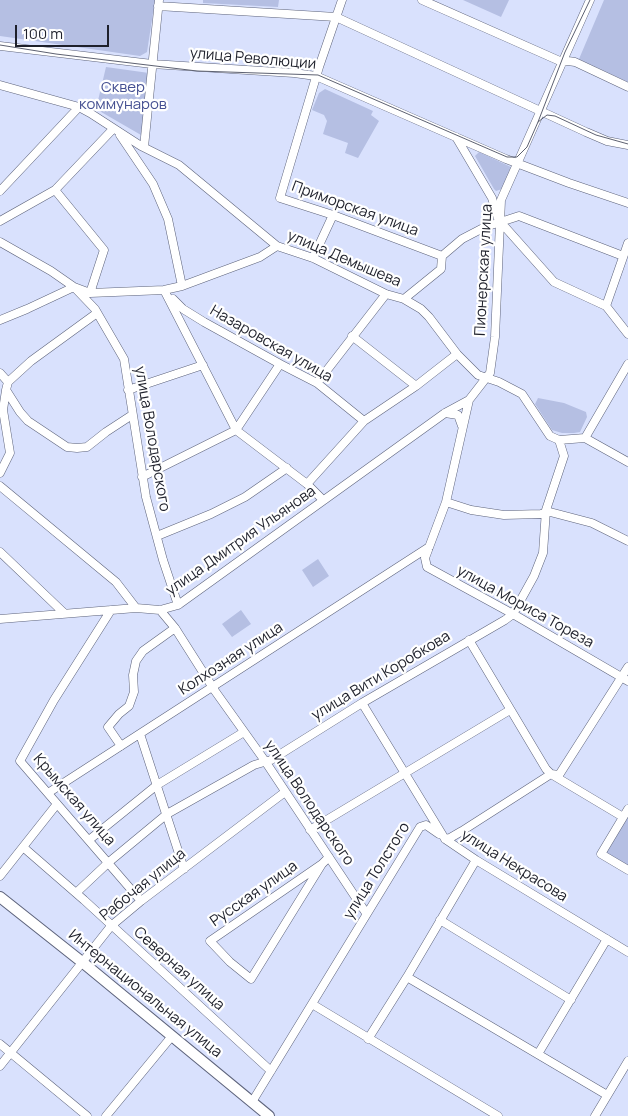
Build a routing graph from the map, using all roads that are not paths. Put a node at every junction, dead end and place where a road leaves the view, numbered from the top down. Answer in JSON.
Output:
{"nodes":[{"id":1,"x":342,"y":0,"type":"edge"},
{"id":2,"x":422,"y":0,"type":"edge"},
{"id":3,"x":590,"y":0,"type":"edge"},
{"id":4,"x":158,"y":3,"type":"edge"},
{"id":5,"x":336,"y":17,"type":"junction"},
{"id":6,"x":0,"y":46,"type":"edge"},
{"id":7,"x":562,"y":62,"type":"junction"},
{"id":8,"x":152,"y":64,"type":"junction"},
{"id":9,"x":316,"y":76,"type":"junction"},
{"id":10,"x":0,"y":85,"type":"edge"},
{"id":11,"x":628,"y":87,"type":"edge"},
{"id":12,"x":79,"y":107,"type":"junction"},
{"id":13,"x":541,"y":111,"type":"junction"},
{"id":14,"x":115,"y":129,"type":"junction"},
{"id":15,"x":456,"y":137,"type":"junction"},
{"id":16,"x":628,"y":145,"type":"edge"},
{"id":17,"x":146,"y":148,"type":"junction"},
{"id":18,"x":139,"y":161,"type":"junction"},
{"id":19,"x":518,"y":163,"type":"junction"},
{"id":20,"x":56,"y":190,"type":"junction"},
{"id":21,"x":0,"y":191,"type":"edge"},
{"id":22,"x":492,"y":198,"type":"junction"},
{"id":23,"x":501,"y":200,"type":"junction"},
{"id":24,"x":628,"y":203,"type":"edge"},
{"id":25,"x":333,"y":215,"type":"junction"},
{"id":26,"x":0,"y":221,"type":"edge"},
{"id":27,"x":499,"y":222,"type":"junction"},
{"id":28,"x":0,"y":242,"type":"edge"},
{"id":29,"x":628,"y":242,"type":"edge"},
{"id":30,"x":277,"y":246,"type":"junction"},
{"id":31,"x":442,"y":256,"type":"junction"},
{"id":32,"x":623,"y":256,"type":"junction"},
{"id":33,"x":314,"y":258,"type":"junction"},
{"id":34,"x":74,"y":286,"type":"junction"},
{"id":35,"x":182,"y":286,"type":"junction"},
{"id":36,"x":164,"y":290,"type":"junction"},
{"id":37,"x":90,"y":293,"type":"junction"},
{"id":38,"x":386,"y":294,"type":"junction"},
{"id":39,"x":404,"y":299,"type":"junction"},
{"id":40,"x":606,"y":306,"type":"junction"},
{"id":41,"x":97,"y":313,"type":"junction"},
{"id":42,"x":0,"y":320,"type":"edge"},
{"id":43,"x":628,"y":334,"type":"edge"},
{"id":44,"x":352,"y":336,"type":"junction"},
{"id":45,"x":457,"y":354,"type":"junction"},
{"id":46,"x":280,"y":364,"type":"junction"},
{"id":47,"x":628,"y":364,"type":"edge"},
{"id":48,"x":203,"y":365,"type":"junction"},
{"id":49,"x":0,"y":373,"type":"edge"},
{"id":50,"x":488,"y":378,"type":"junction"},
{"id":51,"x":317,"y":383,"type":"junction"},
{"id":52,"x":416,"y":386,"type":"junction"},
{"id":53,"x":128,"y":390,"type":"junction"},
{"id":54,"x":4,"y":392,"type":"edge"},
{"id":55,"x":468,"y":400,"type":"junction"},
{"id":56,"x":445,"y":413,"type":"junction"},
{"id":57,"x":132,"y":415,"type":"junction"},
{"id":58,"x":364,"y":422,"type":"junction"},
{"id":59,"x":463,"y":428,"type":"junction"},
{"id":60,"x":236,"y":430,"type":"junction"},
{"id":61,"x":585,"y":438,"type":"junction"},
{"id":62,"x":559,"y":440,"type":"junction"},
{"id":63,"x":628,"y":462,"type":"edge"},
{"id":64,"x":287,"y":468,"type":"junction"},
{"id":65,"x":0,"y":474,"type":"edge"},
{"id":66,"x":142,"y":477,"type":"junction"},
{"id":67,"x":307,"y":484,"type":"junction"},
{"id":68,"x":0,"y":486,"type":"edge"},
{"id":69,"x":323,"y":500,"type":"junction"},
{"id":70,"x":446,"y":502,"type":"junction"},
{"id":71,"x":546,"y":512,"type":"junction"},
{"id":72,"x":157,"y":536,"type":"junction"},
{"id":73,"x":628,"y":541,"type":"edge"},
{"id":74,"x":429,"y":547,"type":"junction"},
{"id":75,"x":0,"y":552,"type":"edge"},
{"id":76,"x":178,"y":605,"type":"junction"},
{"id":77,"x":136,"y":608,"type":"junction"},
{"id":78,"x":111,"y":610,"type":"junction"},
{"id":79,"x":160,"y":610,"type":"junction"},
{"id":80,"x":64,"y":613,"type":"junction"},
{"id":81,"x":513,"y":614,"type":"junction"},
{"id":82,"x":0,"y":619,"type":"edge"},
{"id":83,"x":175,"y":628,"type":"junction"},
{"id":84,"x":468,"y":640,"type":"junction"},
{"id":85,"x":628,"y":667,"type":"edge"},
{"id":86,"x":625,"y":680,"type":"edge"},
{"id":87,"x":213,"y":687,"type":"junction"},
{"id":88,"x":362,"y":703,"type":"junction"},
{"id":89,"x":510,"y":710,"type":"junction"},
{"id":90,"x":244,"y":732,"type":"junction"},
{"id":91,"x":140,"y":734,"type":"junction"},
{"id":92,"x":121,"y":746,"type":"junction"},
{"id":93,"x":265,"y":761,"type":"junction"},
{"id":94,"x":404,"y":772,"type":"junction"},
{"id":95,"x":550,"y":774,"type":"junction"},
{"id":96,"x":158,"y":785,"type":"junction"},
{"id":97,"x":285,"y":792,"type":"junction"},
{"id":98,"x":48,"y":794,"type":"junction"},
{"id":99,"x":56,"y":804,"type":"junction"},
{"id":100,"x":628,"y":809,"type":"edge"},
{"id":101,"x":167,"y":814,"type":"junction"},
{"id":102,"x":623,"y":817,"type":"junction"},
{"id":103,"x":310,"y":830,"type":"junction"},
{"id":104,"x":445,"y":839,"type":"junction"},
{"id":105,"x":89,"y":840,"type":"junction"},
{"id":106,"x":22,"y":847,"type":"junction"},
{"id":107,"x":329,"y":857,"type":"junction"},
{"id":108,"x":476,"y":860,"type":"junction"},
{"id":109,"x":109,"y":862,"type":"junction"},
{"id":110,"x":322,"y":864,"type":"junction"},
{"id":111,"x":184,"y":868,"type":"junction"},
{"id":112,"x":628,"y":870,"type":"edge"},
{"id":113,"x":0,"y":876,"type":"edge"},
{"id":114,"x":76,"y":893,"type":"junction"},
{"id":115,"x":0,"y":897,"type":"edge"},
{"id":116,"x":141,"y":901,"type":"junction"},
{"id":117,"x":366,"y":913,"type":"junction"},
{"id":118,"x":440,"y":920,"type":"junction"},
{"id":119,"x":111,"y":926,"type":"junction"},
{"id":120,"x":607,"y":939,"type":"junction"},
{"id":121,"x":628,"y":952,"type":"edge"},
{"id":122,"x":83,"y":962,"type":"junction"},
{"id":123,"x":407,"y":977,"type":"junction"},
{"id":124,"x":570,"y":1000,"type":"junction"},
{"id":125,"x":312,"y":1004,"type":"junction"},
{"id":126,"x":172,"y":1036,"type":"junction"},
{"id":127,"x":368,"y":1039,"type":"junction"},
{"id":128,"x":0,"y":1044,"type":"edge"},
{"id":129,"x":11,"y":1053,"type":"junction"},
{"id":130,"x":538,"y":1054,"type":"junction"},
{"id":131,"x":628,"y":1061,"type":"edge"},
{"id":132,"x":0,"y":1066,"type":"edge"},
{"id":133,"x":271,"y":1071,"type":"junction"},
{"id":134,"x":607,"y":1095,"type":"junction"},
{"id":135,"x":252,"y":1102,"type":"junction"},
{"id":136,"x":87,"y":1116,"type":"edge"},
{"id":137,"x":106,"y":1116,"type":"edge"},
{"id":138,"x":270,"y":1116,"type":"edge"},
{"id":139,"x":498,"y":1116,"type":"edge"},
{"id":140,"x":594,"y":1116,"type":"edge"}],
"edges":[{"from":1,"to":5,"type":"street","name":"Приморская улица"},
{"from":2,"to":7,"type":"street"},
{"from":3,"to":7,"type":"street","name":"Пионерская улица"},
{"from":4,"to":5,"type":"street"},
{"from":4,"to":8,"type":"street"},
{"from":5,"to":9,"type":"street","name":"Приморская улица"},
{"from":5,"to":13,"type":"street"},
{"from":6,"to":8,"type":"street","name":"улица Революции"},
{"from":7,"to":11,"type":"street"},
{"from":7,"to":13,"type":"street","name":"Пионерская улица"},
{"from":8,"to":9,"type":"street","name":"улица Революции"},
{"from":8,"to":17,"type":"street"},
{"from":9,"to":15,"type":"street","name":"улица Революции"},
{"from":9,"to":25,"type":"street","name":"Приморская улица"},
{"from":10,"to":12,"type":"street","name":"улица Демышева"},
{"from":12,"to":14,"type":"street","name":"улица Демышева"},
{"from":12,"to":21,"type":"street"},
{"from":13,"to":16,"type":"street"},
{"from":13,"to":19,"type":"street","name":"Пионерская улица"},
{"from":14,"to":17,"type":"street","name":"улица Демышева"},
{"from":14,"to":18,"type":"street"},
{"from":14,"to":20,"type":"street"},
{"from":15,"to":19,"type":"street","name":"улица Революции"},
{"from":15,"to":22,"type":"street"},
{"from":17,"to":18,"type":"street"},
{"from":17,"to":30,"type":"street","name":"улица Демышева"},
{"from":18,"to":35,"type":"street"},
{"from":19,"to":23,"type":"street","name":"Пионерская улица"},
{"from":19,"to":24,"type":"street","name":"улица Революции"},
{"from":20,"to":26,"type":"street"},
{"from":20,"to":37,"type":"street"},
{"from":22,"to":23,"type":"street"},
{"from":22,"to":27,"type":"street"},
{"from":23,"to":27,"type":"street","name":"Пионерская улица"},
{"from":25,"to":31,"type":"street","name":"Приморская улица"},
{"from":25,"to":33,"type":"street"},
{"from":27,"to":31,"type":"street"},
{"from":27,"to":32,"type":"street"},
{"from":27,"to":40,"type":"street"},
{"from":27,"to":50,"type":"street","name":"Пионерская улица"},
{"from":28,"to":34,"type":"street","name":"улица Володарского"},
{"from":29,"to":32,"type":"street"},
{"from":30,"to":33,"type":"street","name":"улица Демышева"},
{"from":30,"to":35,"type":"street"},
{"from":31,"to":39,"type":"street"},
{"from":32,"to":40,"type":"street"},
{"from":33,"to":38,"type":"street","name":"улица Демышева"},
{"from":34,"to":37,"type":"street"},
{"from":34,"to":41,"type":"street","name":"улица Володарского"},
{"from":34,"to":42,"type":"street"},
{"from":35,"to":36,"type":"street"},
{"from":36,"to":37,"type":"street"},
{"from":36,"to":46,"type":"street","name":"Назаровская улица"},
{"from":36,"to":48,"type":"street"},
{"from":38,"to":39,"type":"street","name":"улица Демышева"},
{"from":38,"to":44,"type":"street"},
{"from":39,"to":45,"type":"street","name":"улица Демышева"},
{"from":40,"to":43,"type":"street"},
{"from":41,"to":53,"type":"street","name":"улица Володарского"},
{"from":41,"to":54,"type":"street"},
{"from":44,"to":51,"type":"street"},
{"from":44,"to":52,"type":"street"},
{"from":45,"to":50,"type":"street","name":"улица Демышева"},
{"from":45,"to":52,"type":"street"},
{"from":46,"to":51,"type":"street","name":"Назаровская улица"},
{"from":46,"to":60,"type":"street"},
{"from":47,"to":61,"type":"street"},
{"from":48,"to":53,"type":"street"},
{"from":48,"to":60,"type":"street"},
{"from":49,"to":54,"type":"street"},
{"from":50,"to":55,"type":"street"},
{"from":50,"to":62,"type":"street","name":"улица Демышева"},
{"from":51,"to":58,"type":"street","name":"Назаровская улица"},
{"from":52,"to":58,"type":"street"},
{"from":53,"to":57,"type":"street","name":"улица Володарского"},
{"from":54,"to":57,"type":"street"},
{"from":54,"to":65,"type":"street"},
{"from":55,"to":56,"type":"street","name":"улица Дмитрия Ульянова"},
{"from":55,"to":59,"type":"street"},
{"from":56,"to":59,"type":"street"},
{"from":56,"to":69,"type":"street","name":"улица Дмитрия Ульянова"},
{"from":57,"to":66,"type":"street","name":"улица Володарского"},
{"from":58,"to":67,"type":"street"},
{"from":59,"to":70,"type":"street"},
{"from":60,"to":64,"type":"street"},
{"from":60,"to":66,"type":"street"},
{"from":61,"to":62,"type":"street"},
{"from":61,"to":63,"type":"street"},
{"from":62,"to":71,"type":"street","name":"улица Вити Коробкова"},
{"from":64,"to":67,"type":"street"},
{"from":64,"to":72,"type":"street"},
{"from":66,"to":72,"type":"street","name":"улица Володарского"},
{"from":67,"to":69,"type":"street"},
{"from":68,"to":77,"type":"street"},
{"from":69,"to":76,"type":"street","name":"улица Дмитрия Ульянова"},
{"from":70,"to":71,"type":"street"},
{"from":70,"to":74,"type":"street"},
{"from":71,"to":73,"type":"street"},
{"from":71,"to":81,"type":"street","name":"улица Вити Коробкова"},
{"from":72,"to":76,"type":"street","name":"улица Володарского"},
{"from":74,"to":81,"type":"street","name":"улица Мориса Тореза"},
{"from":74,"to":87,"type":"street","name":"Колхозная улица"},
{"from":75,"to":80,"type":"street"},
{"from":76,"to":79,"type":"street","name":"улица Дмитрия Ульянова"},
{"from":77,"to":78,"type":"street","name":"улица Дмитрия Ульянова"},
{"from":77,"to":79,"type":"street","name":"улица Дмитрия Ульянова"},
{"from":78,"to":80,"type":"street","name":"улица Дмитрия Ульянова"},
{"from":78,"to":98,"type":"street","name":"Крымская улица"},
{"from":79,"to":83,"type":"street","name":"улица Володарского"},
{"from":80,"to":82,"type":"street","name":"улица Дмитрия Ульянова"},
{"from":81,"to":84,"type":"street","name":"улица Вити Коробкова"},
{"from":81,"to":86,"type":"street","name":"улица Мориса Тореза"},
{"from":83,"to":87,"type":"street","name":"улица Володарского"},
{"from":83,"to":92,"type":"street"},
{"from":84,"to":88,"type":"street","name":"улица Вити Коробкова"},
{"from":84,"to":89,"type":"street"},
{"from":85,"to":86,"type":"street"},
{"from":86,"to":95,"type":"street"},
{"from":87,"to":90,"type":"street","name":"улица Володарского"},
{"from":87,"to":91,"type":"street","name":"Колхозная улица"},
{"from":88,"to":93,"type":"street","name":"улица Вити Коробкова"},
{"from":88,"to":94,"type":"street","name":"улица Некрасова"},
{"from":89,"to":94,"type":"street"},
{"from":89,"to":95,"type":"street"},
{"from":90,"to":93,"type":"street","name":"улица Володарского"},
{"from":90,"to":96,"type":"street"},
{"from":91,"to":92,"type":"street","name":"Колхозная улица"},
{"from":91,"to":96,"type":"street"},
{"from":92,"to":98,"type":"street","name":"Колхозная улица"},
{"from":93,"to":97,"type":"street","name":"улица Володарского"},
{"from":93,"to":101,"type":"street","name":"улица Вити Коробкова"},
{"from":94,"to":103,"type":"street"},
{"from":94,"to":104,"type":"street","name":"улица Некрасова"},
{"from":95,"to":102,"type":"street"},
{"from":95,"to":104,"type":"street"},
{"from":96,"to":101,"type":"street"},
{"from":96,"to":105,"type":"street"},
{"from":97,"to":103,"type":"street","name":"улица Володарского"},
{"from":97,"to":111,"type":"street","name":"Рабочая улица"},
{"from":98,"to":99,"type":"street","name":"Крымская улица"},
{"from":99,"to":105,"type":"street","name":"Крымская улица"},
{"from":99,"to":106,"type":"street"},
{"from":100,"to":102,"type":"street"},
{"from":101,"to":109,"type":"street","name":"улица Вити Коробкова"},
{"from":101,"to":111,"type":"street"},
{"from":102,"to":112,"type":"street"},
{"from":103,"to":107,"type":"street","name":"улица Володарского"},
{"from":104,"to":108,"type":"street","name":"улица Некрасова"},
{"from":104,"to":117,"type":"street","name":"улица Толстого"},
{"from":105,"to":109,"type":"street","name":"Крымская улица"},
{"from":106,"to":113,"type":"street"},
{"from":106,"to":114,"type":"street","name":"Северная улица"},
{"from":107,"to":110,"type":"street","name":"Русская улица"},
{"from":107,"to":117,"type":"street","name":"улица Володарского"},
{"from":108,"to":118,"type":"street"},
{"from":108,"to":120,"type":"street","name":"улица Некрасова"},
{"from":109,"to":114,"type":"street","name":"улица Вити Коробкова"},
{"from":109,"to":116,"type":"street","name":"Крымская улица"},
{"from":110,"to":110,"type":"street","name":"Русская улица"},
{"from":111,"to":116,"type":"street","name":"Рабочая улица"},
{"from":114,"to":119,"type":"street","name":"Северная улица"},
{"from":115,"to":122,"type":"main road","name":"Интернациональная улица"},
{"from":116,"to":119,"type":"street","name":"Рабочая улица"},
{"from":117,"to":125,"type":"street","name":"улица Толстого"},
{"from":118,"to":123,"type":"street"},
{"from":118,"to":124,"type":"street"},
{"from":119,"to":122,"type":"street","name":"Рабочая улица"},
{"from":119,"to":133,"type":"street","name":"Северная улица"},
{"from":120,"to":121,"type":"street","name":"улица Некрасова"},
{"from":120,"to":124,"type":"street"},
{"from":122,"to":126,"type":"main road","name":"Интернациональная улица"},
{"from":122,"to":129,"type":"street","name":"Рабочая улица"},
{"from":123,"to":127,"type":"street"},
{"from":123,"to":130,"type":"street"},
{"from":124,"to":130,"type":"street"},
{"from":125,"to":127,"type":"street"},
{"from":125,"to":133,"type":"street","name":"улица Толстого"},
{"from":126,"to":135,"type":"main road","name":"Интернациональная улица"},
{"from":126,"to":137,"type":"street"},
{"from":127,"to":139,"type":"street"},
{"from":128,"to":129,"type":"street"},
{"from":129,"to":132,"type":"street","name":"Рабочая улица"},
{"from":129,"to":136,"type":"street"},
{"from":130,"to":134,"type":"street"},
{"from":131,"to":134,"type":"street"},
{"from":133,"to":135,"type":"street","name":"улица Толстого"},
{"from":134,"to":140,"type":"street"},
{"from":135,"to":138,"type":"main road","name":"Интернациональная улица"}]}
